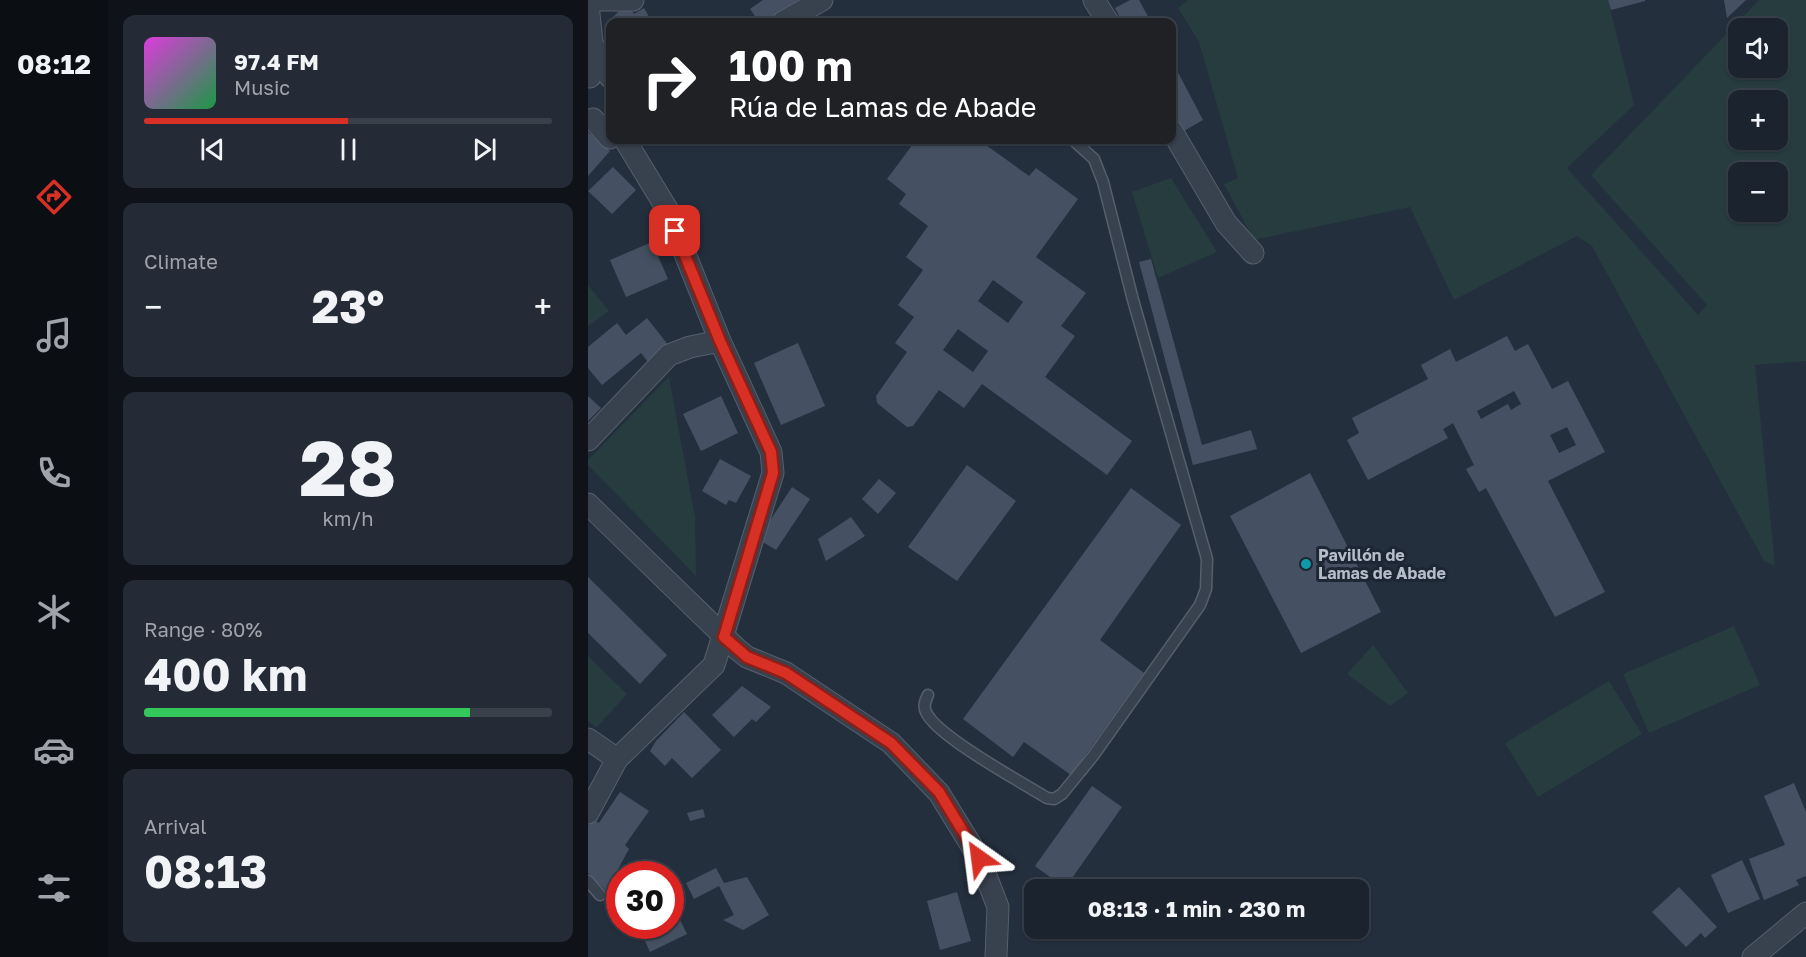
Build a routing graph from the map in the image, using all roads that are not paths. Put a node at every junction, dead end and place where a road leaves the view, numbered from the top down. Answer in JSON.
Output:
{"nodes":[{"id":1,"x":593,"y":0,"type":"edge"},
{"id":2,"x":633,"y":0,"type":"edge"},
{"id":3,"x":822,"y":0,"type":"edge"},
{"id":4,"x":1094,"y":0,"type":"edge"},
{"id":5,"x":588,"y":6,"type":"edge"},
{"id":6,"x":790,"y":18,"type":"edge"},
{"id":7,"x":1105,"y":18,"type":"edge"},
{"id":8,"x":600,"y":77,"type":"edge"},
{"id":9,"x":597,"y":118,"type":"edge"},
{"id":10,"x":606,"y":132,"type":"edge"},
{"id":11,"x":1176,"y":138,"type":"edge"},
{"id":12,"x":616,"y":144,"type":"edge"},
{"id":13,"x":627,"y":144,"type":"edge"},
{"id":14,"x":1078,"y":144,"type":"edge"},
{"id":15,"x":640,"y":168,"type":"junction"},
{"id":16,"x":1253,"y":253,"type":"dead end"},
{"id":17,"x":720,"y":341,"type":"junction"},
{"id":18,"x":588,"y":440,"type":"edge"},
{"id":19,"x":588,"y":504,"type":"edge"},
{"id":20,"x":724,"y":637,"type":"junction"},
{"id":21,"x":928,"y":695,"type":"dead end"},
{"id":22,"x":588,"y":739,"type":"edge"},
{"id":23,"x":617,"y":759,"type":"junction"},
{"id":24,"x":588,"y":813,"type":"edge"},
{"id":25,"x":588,"y":881,"type":"edge"},
{"id":26,"x":600,"y":895,"type":"dead end"},
{"id":27,"x":1806,"y":913,"type":"edge"},
{"id":28,"x":996,"y":957,"type":"edge"},
{"id":29,"x":1753,"y":957,"type":"edge"}],
"edges":[{"from":1,"to":2,"type":"street"},
{"from":3,"to":6,"type":"street"},
{"from":4,"to":7,"type":"street"},
{"from":5,"to":8,"type":"street"},
{"from":9,"to":10,"type":"street"},
{"from":11,"to":16,"type":"street"},
{"from":12,"to":15,"type":"street"},
{"from":13,"to":15,"type":"street"},
{"from":14,"to":21,"type":"lane"},
{"from":15,"to":17,"type":"street"},
{"from":17,"to":18,"type":"street"},
{"from":17,"to":20,"type":"street"},
{"from":19,"to":20,"type":"street"},
{"from":20,"to":23,"type":"street"},
{"from":20,"to":28,"type":"street"},
{"from":22,"to":23,"type":"street"},
{"from":23,"to":24,"type":"street"},
{"from":25,"to":26,"type":"lane"},
{"from":27,"to":29,"type":"street"}]}
